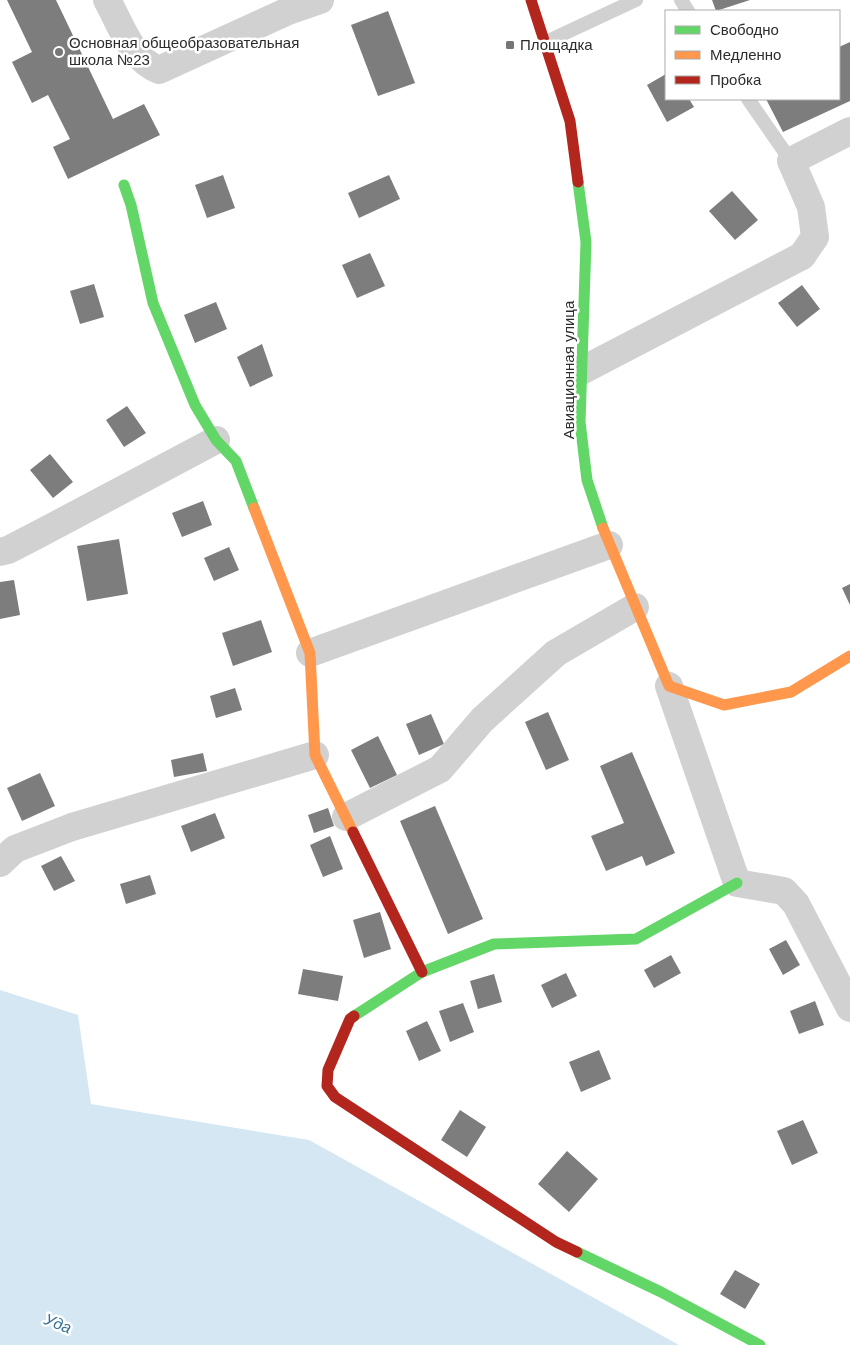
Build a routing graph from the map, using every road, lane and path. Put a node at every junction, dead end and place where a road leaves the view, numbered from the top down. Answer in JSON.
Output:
{"nodes":[{"id":1,"x":107,"y":0,"type":"edge"},
{"id":2,"x":320,"y":0,"type":"edge"},
{"id":3,"x":531,"y":0,"type":"edge"},
{"id":4,"x":636,"y":0,"type":"edge"},
{"id":5,"x":546,"y":42,"type":"junction"},
{"id":6,"x":749,"y":100,"type":"edge"},
{"id":7,"x":850,"y":131,"type":"edge"},
{"id":8,"x":791,"y":161,"type":"junction"},
{"id":9,"x":124,"y":185,"type":"dead end"},
{"id":10,"x":581,"y":371,"type":"junction"},
{"id":11,"x":216,"y":440,"type":"junction"},
{"id":12,"x":609,"y":545,"type":"junction"},
{"id":13,"x":0,"y":552,"type":"edge"},
{"id":14,"x":635,"y":607,"type":"junction"},
{"id":15,"x":310,"y":653,"type":"junction"},
{"id":16,"x":850,"y":656,"type":"edge"},
{"id":17,"x":669,"y":686,"type":"junction"},
{"id":18,"x":315,"y":754,"type":"junction"},
{"id":19,"x":346,"y":817,"type":"junction"},
{"id":20,"x":0,"y":863,"type":"edge"},
{"id":21,"x":737,"y":883,"type":"junction"},
{"id":22,"x":422,"y":972,"type":"junction"},
{"id":23,"x":850,"y":1008,"type":"edge"},
{"id":24,"x":760,"y":1345,"type":"edge"}],
"edges":[{"from":1,"to":2,"type":"street"},
{"from":3,"to":5,"type":"street","name":"Авиационная улица"},
{"from":4,"to":5,"type":"lane"},
{"from":5,"to":10,"type":"street","name":"Авиационная улица"},
{"from":6,"to":8,"type":"lane"},
{"from":7,"to":8,"type":"street"},
{"from":8,"to":10,"type":"street"},
{"from":9,"to":11,"type":"street"},
{"from":10,"to":12,"type":"street","name":"Авиационная улица"},
{"from":11,"to":13,"type":"street"},
{"from":11,"to":15,"type":"street"},
{"from":12,"to":14,"type":"street","name":"Авиационная улица"},
{"from":12,"to":15,"type":"street"},
{"from":14,"to":17,"type":"street","name":"Авиационная улица"},
{"from":14,"to":19,"type":"street"},
{"from":15,"to":18,"type":"street"},
{"from":16,"to":17,"type":"street"},
{"from":17,"to":21,"type":"street"},
{"from":18,"to":19,"type":"street"},
{"from":18,"to":20,"type":"street"},
{"from":19,"to":22,"type":"street"},
{"from":21,"to":22,"type":"street"},
{"from":21,"to":23,"type":"street"},
{"from":22,"to":24,"type":"street"}]}
